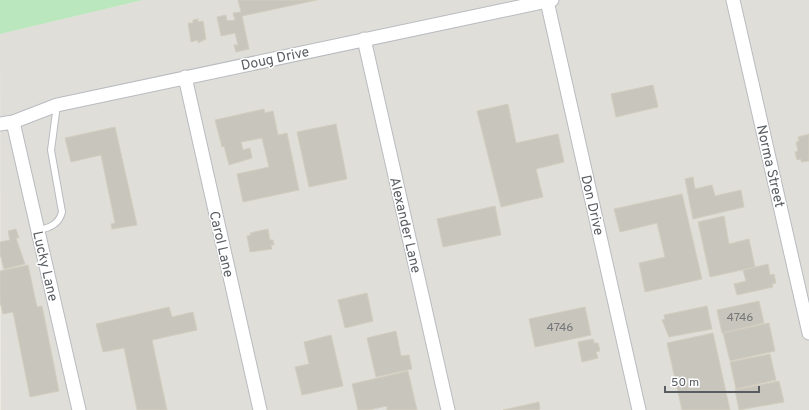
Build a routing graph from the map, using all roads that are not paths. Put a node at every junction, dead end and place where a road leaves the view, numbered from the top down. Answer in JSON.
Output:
{"nodes":[{"id":1,"x":550,"y":0,"type":"edge"},
{"id":2,"x":733,"y":0,"type":"edge"},
{"id":3,"x":364,"y":40,"type":"junction"},
{"id":4,"x":185,"y":77,"type":"junction"},
{"id":5,"x":57,"y":105,"type":"junction"},
{"id":6,"x":14,"y":122,"type":"junction"},
{"id":7,"x":0,"y":124,"type":"edge"},
{"id":8,"x":38,"y":230,"type":"junction"},
{"id":9,"x":809,"y":333,"type":"edge"},
{"id":10,"x":79,"y":410,"type":"edge"},
{"id":11,"x":260,"y":410,"type":"edge"},
{"id":12,"x":448,"y":410,"type":"edge"},
{"id":13,"x":639,"y":410,"type":"edge"}],
"edges":[{"from":1,"to":3,"type":"street","name":"Doug Drive"},
{"from":1,"to":13,"type":"street","name":"Don Drive"},
{"from":2,"to":9,"type":"street","name":"Norma Street"},
{"from":3,"to":4,"type":"street","name":"Doug Drive"},
{"from":3,"to":12,"type":"street","name":"Alexander Lane"},
{"from":4,"to":5,"type":"street","name":"Doug Drive"},
{"from":4,"to":11,"type":"street","name":"Carol Lane"},
{"from":5,"to":6,"type":"street","name":"Doug Drive"},
{"from":5,"to":8,"type":"lane"},
{"from":6,"to":7,"type":"street","name":"Doug Drive"},
{"from":6,"to":8,"type":"street","name":"Lucky Lane"},
{"from":8,"to":10,"type":"street","name":"Lucky Lane"}]}
